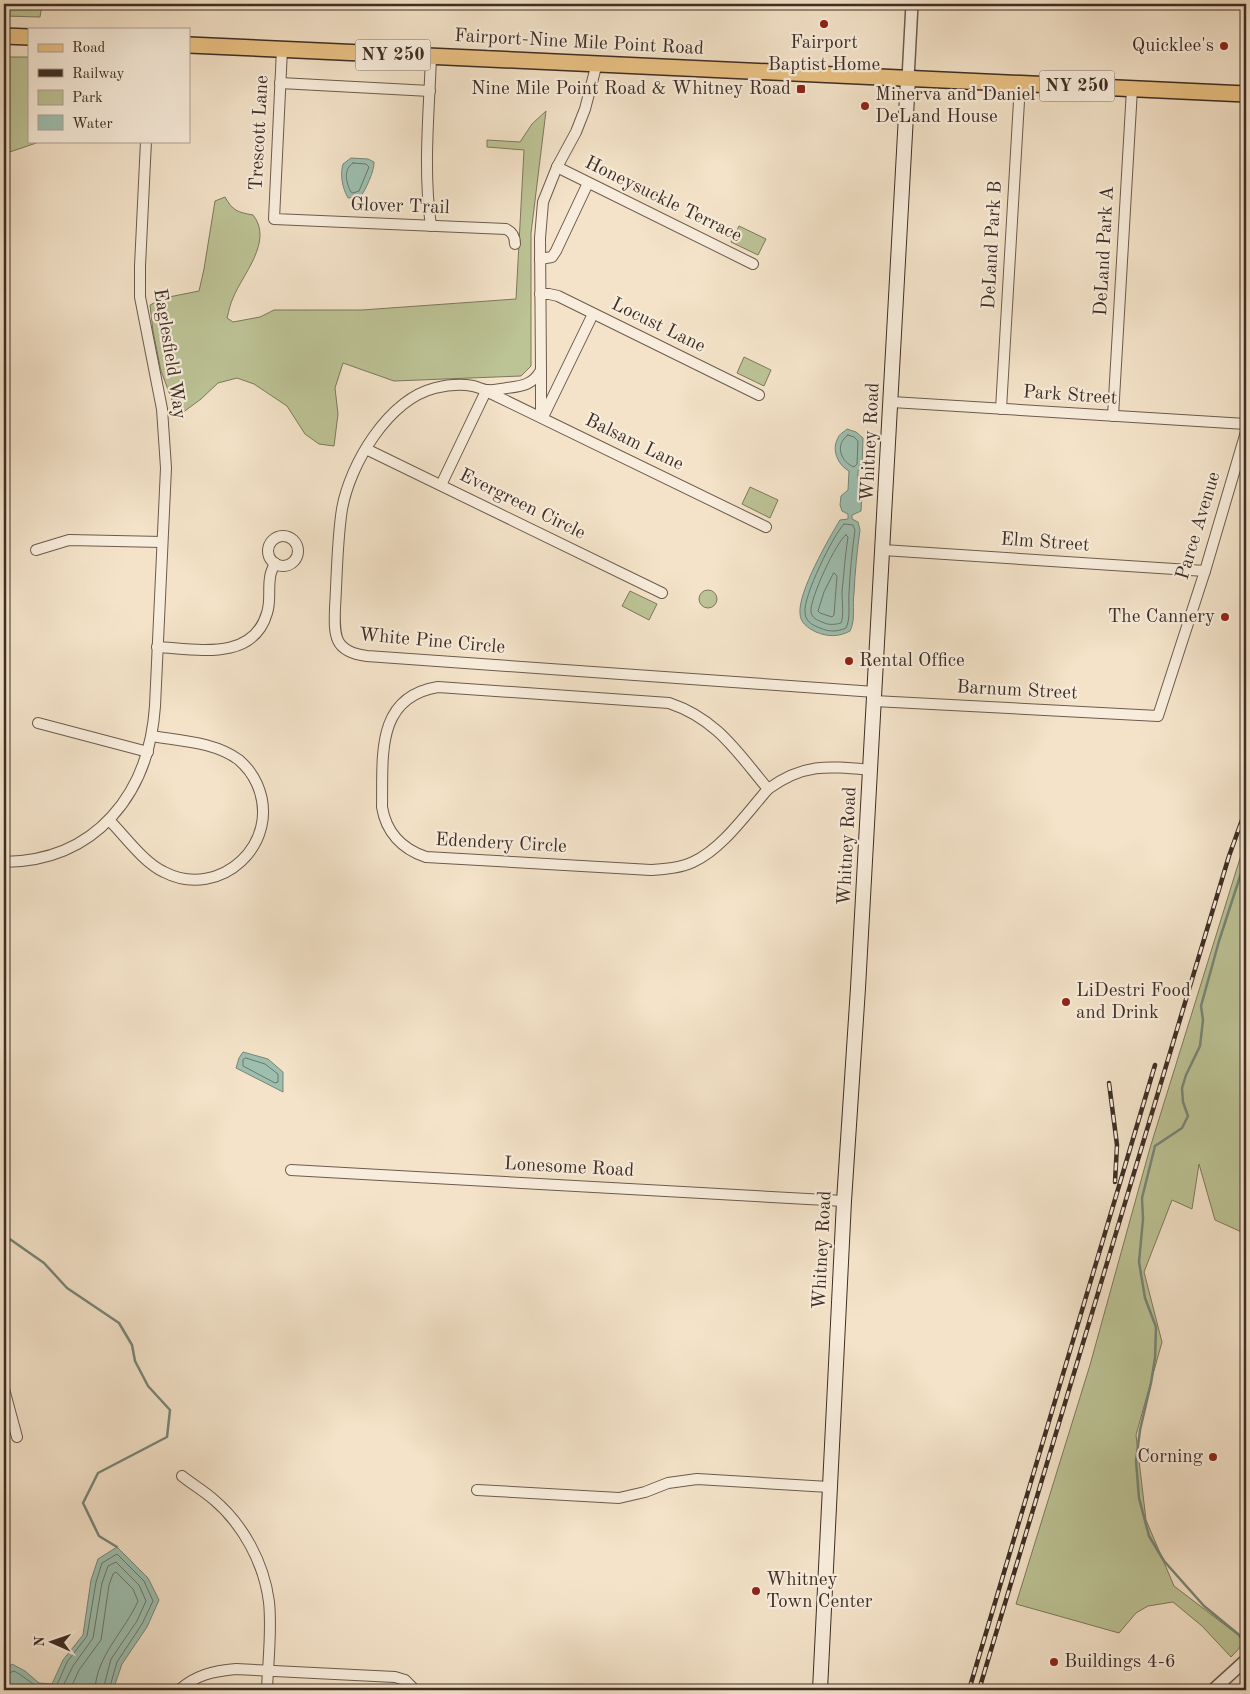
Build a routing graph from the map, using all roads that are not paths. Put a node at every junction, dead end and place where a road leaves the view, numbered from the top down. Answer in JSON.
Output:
{"nodes":[{"id":1,"x":912,"y":4,"type":"edge"},
{"id":2,"x":4,"y":36,"type":"edge"},
{"id":3,"x":28,"y":37,"type":"edge"},
{"id":4,"x":190,"y":45,"type":"edge"},
{"id":5,"x":282,"y":49,"type":"junction"},
{"id":6,"x":431,"y":57,"type":"junction"},
{"id":7,"x":597,"y":63,"type":"junction"},
{"id":8,"x":908,"y":78,"type":"junction"},
{"id":9,"x":280,"y":83,"type":"junction"},
{"id":10,"x":1020,"y":84,"type":"junction"},
{"id":11,"x":1132,"y":89,"type":"junction"},
{"id":12,"x":430,"y":91,"type":"junction"},
{"id":13,"x":1246,"y":94,"type":"edge"},
{"id":14,"x":146,"y":142,"type":"edge"},
{"id":15,"x":557,"y":167,"type":"junction"},
{"id":16,"x":588,"y":183,"type":"junction"},
{"id":17,"x":274,"y":219,"type":"joint"},
{"id":18,"x":431,"y":226,"type":"junction"},
{"id":19,"x":515,"y":244,"type":"dead end"},
{"id":20,"x":540,"y":259,"type":"junction"},
{"id":21,"x":753,"y":264,"type":"dead end"},
{"id":22,"x":540,"y":294,"type":"junction"},
{"id":23,"x":593,"y":314,"type":"junction"},
{"id":24,"x":541,"y":370,"type":"junction"},
{"id":25,"x":486,"y":391,"type":"junction"},
{"id":26,"x":759,"y":395,"type":"dead end"},
{"id":27,"x":892,"y":402,"type":"junction"},
{"id":28,"x":1001,"y":409,"type":"junction"},
{"id":29,"x":1113,"y":416,"type":"junction"},
{"id":30,"x":542,"y":417,"type":"junction"},
{"id":31,"x":1246,"y":424,"type":"edge"},
{"id":32,"x":1246,"y":432,"type":"edge"},
{"id":33,"x":366,"y":449,"type":"junction"},
{"id":34,"x":441,"y":485,"type":"junction"},
{"id":35,"x":766,"y":527,"type":"dead end"},
{"id":36,"x":162,"y":542,"type":"junction"},
{"id":37,"x":36,"y":550,"type":"dead end"},
{"id":38,"x":883,"y":550,"type":"junction"},
{"id":39,"x":275,"y":563,"type":"dead end"},
{"id":40,"x":1205,"y":571,"type":"junction"},
{"id":41,"x":662,"y":593,"type":"dead end"},
{"id":42,"x":156,"y":647,"type":"junction"},
{"id":43,"x":875,"y":697,"type":"junction"},
{"id":44,"x":1158,"y":716,"type":"joint"},
{"id":45,"x":38,"y":723,"type":"dead end"},
{"id":46,"x":152,"y":736,"type":"junction"},
{"id":47,"x":148,"y":752,"type":"junction"},
{"id":48,"x":871,"y":770,"type":"junction"},
{"id":49,"x":768,"y":789,"type":"junction"},
{"id":50,"x":109,"y":820,"type":"junction"},
{"id":51,"x":4,"y":862,"type":"edge"},
{"id":52,"x":291,"y":1170,"type":"dead end"},
{"id":53,"x":844,"y":1200,"type":"junction"},
{"id":54,"x":4,"y":1389,"type":"edge"},
{"id":55,"x":17,"y":1437,"type":"dead end"},
{"id":56,"x":182,"y":1476,"type":"dead end"},
{"id":57,"x":830,"y":1487,"type":"junction"},
{"id":58,"x":478,"y":1490,"type":"dead end"},
{"id":59,"x":1246,"y":1660,"type":"edge"},
{"id":60,"x":268,"y":1670,"type":"junction"},
{"id":61,"x":179,"y":1690,"type":"edge"},
{"id":62,"x":267,"y":1690,"type":"edge"},
{"id":63,"x":415,"y":1690,"type":"edge"},
{"id":64,"x":820,"y":1690,"type":"edge"},
{"id":65,"x":1213,"y":1690,"type":"edge"}],
"edges":[{"from":1,"to":8,"type":"street","name":"Whitney Road"},
{"from":2,"to":3,"type":"main road"},
{"from":4,"to":5,"type":"main road","name":"Fairport-Nine Mile Point Road","number":"NY 250"},
{"from":5,"to":6,"type":"main road","name":"Fairport-Nine Mile Point Road","number":"NY 250"},
{"from":5,"to":9,"type":"street","name":"Trescott Lane"},
{"from":6,"to":7,"type":"main road","name":"Fairport-Nine Mile Point Road","number":"NY 250"},
{"from":6,"to":12,"type":"street"},
{"from":7,"to":8,"type":"main road","name":"Fairport-Nine Mile Point Road","number":"NY 250"},
{"from":7,"to":15,"type":"street"},
{"from":8,"to":10,"type":"main road","number":"NY 250"},
{"from":8,"to":27,"type":"main road","name":"Whitney Road"},
{"from":9,"to":12,"type":"street"},
{"from":9,"to":17,"type":"street","name":"Trescott Lane"},
{"from":10,"to":11,"type":"main road","number":"NY 250"},
{"from":10,"to":28,"type":"street","name":"DeLand Park B"},
{"from":11,"to":13,"type":"main road","number":"NY 250"},
{"from":11,"to":29,"type":"street","name":"DeLand Park A"},
{"from":12,"to":18,"type":"street"},
{"from":14,"to":36,"type":"street","name":"Eaglesfield Way"},
{"from":15,"to":16,"type":"street","name":"Honeysuckle Terrace"},
{"from":15,"to":20,"type":"street"},
{"from":16,"to":20,"type":"street"},
{"from":16,"to":21,"type":"street","name":"Honeysuckle Terrace"},
{"from":17,"to":18,"type":"street","name":"Glover Trail"},
{"from":18,"to":19,"type":"street","name":"Glover Trail"},
{"from":20,"to":22,"type":"street"},
{"from":22,"to":23,"type":"street","name":"Locust Lane"},
{"from":22,"to":24,"type":"street"},
{"from":23,"to":26,"type":"street","name":"Locust Lane"},
{"from":23,"to":30,"type":"street"},
{"from":24,"to":25,"type":"street","name":"White Pine Circle"},
{"from":24,"to":30,"type":"street"},
{"from":25,"to":30,"type":"street","name":"Balsam Lane"},
{"from":25,"to":33,"type":"street","name":"White Pine Circle"},
{"from":25,"to":34,"type":"street"},
{"from":27,"to":28,"type":"street","name":"Park Street"},
{"from":27,"to":38,"type":"main road","name":"Whitney Road"},
{"from":28,"to":29,"type":"street","name":"Park Street"},
{"from":29,"to":31,"type":"street","name":"Park Street"},
{"from":30,"to":35,"type":"street","name":"Balsam Lane"},
{"from":32,"to":40,"type":"street","name":"Parce Avenue"},
{"from":33,"to":34,"type":"street","name":"Evergreen Circle"},
{"from":33,"to":43,"type":"street","name":"White Pine Circle"},
{"from":34,"to":41,"type":"street","name":"Evergreen Circle"},
{"from":36,"to":37,"type":"street"},
{"from":36,"to":42,"type":"street","name":"Eaglesfield Way"},
{"from":38,"to":40,"type":"street","name":"Elm Street"},
{"from":38,"to":43,"type":"main road","name":"Whitney Road"},
{"from":39,"to":42,"type":"street"},
{"from":40,"to":44,"type":"street","name":"Parce Avenue"},
{"from":42,"to":46,"type":"street","name":"Eaglesfield Way"},
{"from":43,"to":44,"type":"street","name":"Barnum Street"},
{"from":43,"to":48,"type":"main road","name":"Whitney Road"},
{"from":45,"to":47,"type":"street"},
{"from":46,"to":47,"type":"street","name":"Eaglesfield Way"},
{"from":46,"to":50,"type":"street"},
{"from":47,"to":50,"type":"street","name":"Eaglesfield Way"},
{"from":48,"to":49,"type":"street","name":"Edendery Circle"},
{"from":48,"to":53,"type":"main road","name":"Whitney Road"},
{"from":49,"to":49,"type":"street","name":"Edendery Circle"},
{"from":50,"to":51,"type":"street","name":"Eaglesfield Way"},
{"from":52,"to":53,"type":"street","name":"Lonesome Road"},
{"from":53,"to":57,"type":"main road","name":"Whitney Road"},
{"from":54,"to":55,"type":"street"},
{"from":56,"to":60,"type":"street"},
{"from":57,"to":58,"type":"street"},
{"from":57,"to":64,"type":"main road","name":"Whitney Road"},
{"from":59,"to":65,"type":"street"},
{"from":60,"to":61,"type":"street"},
{"from":60,"to":62,"type":"street"},
{"from":60,"to":63,"type":"street"}]}
